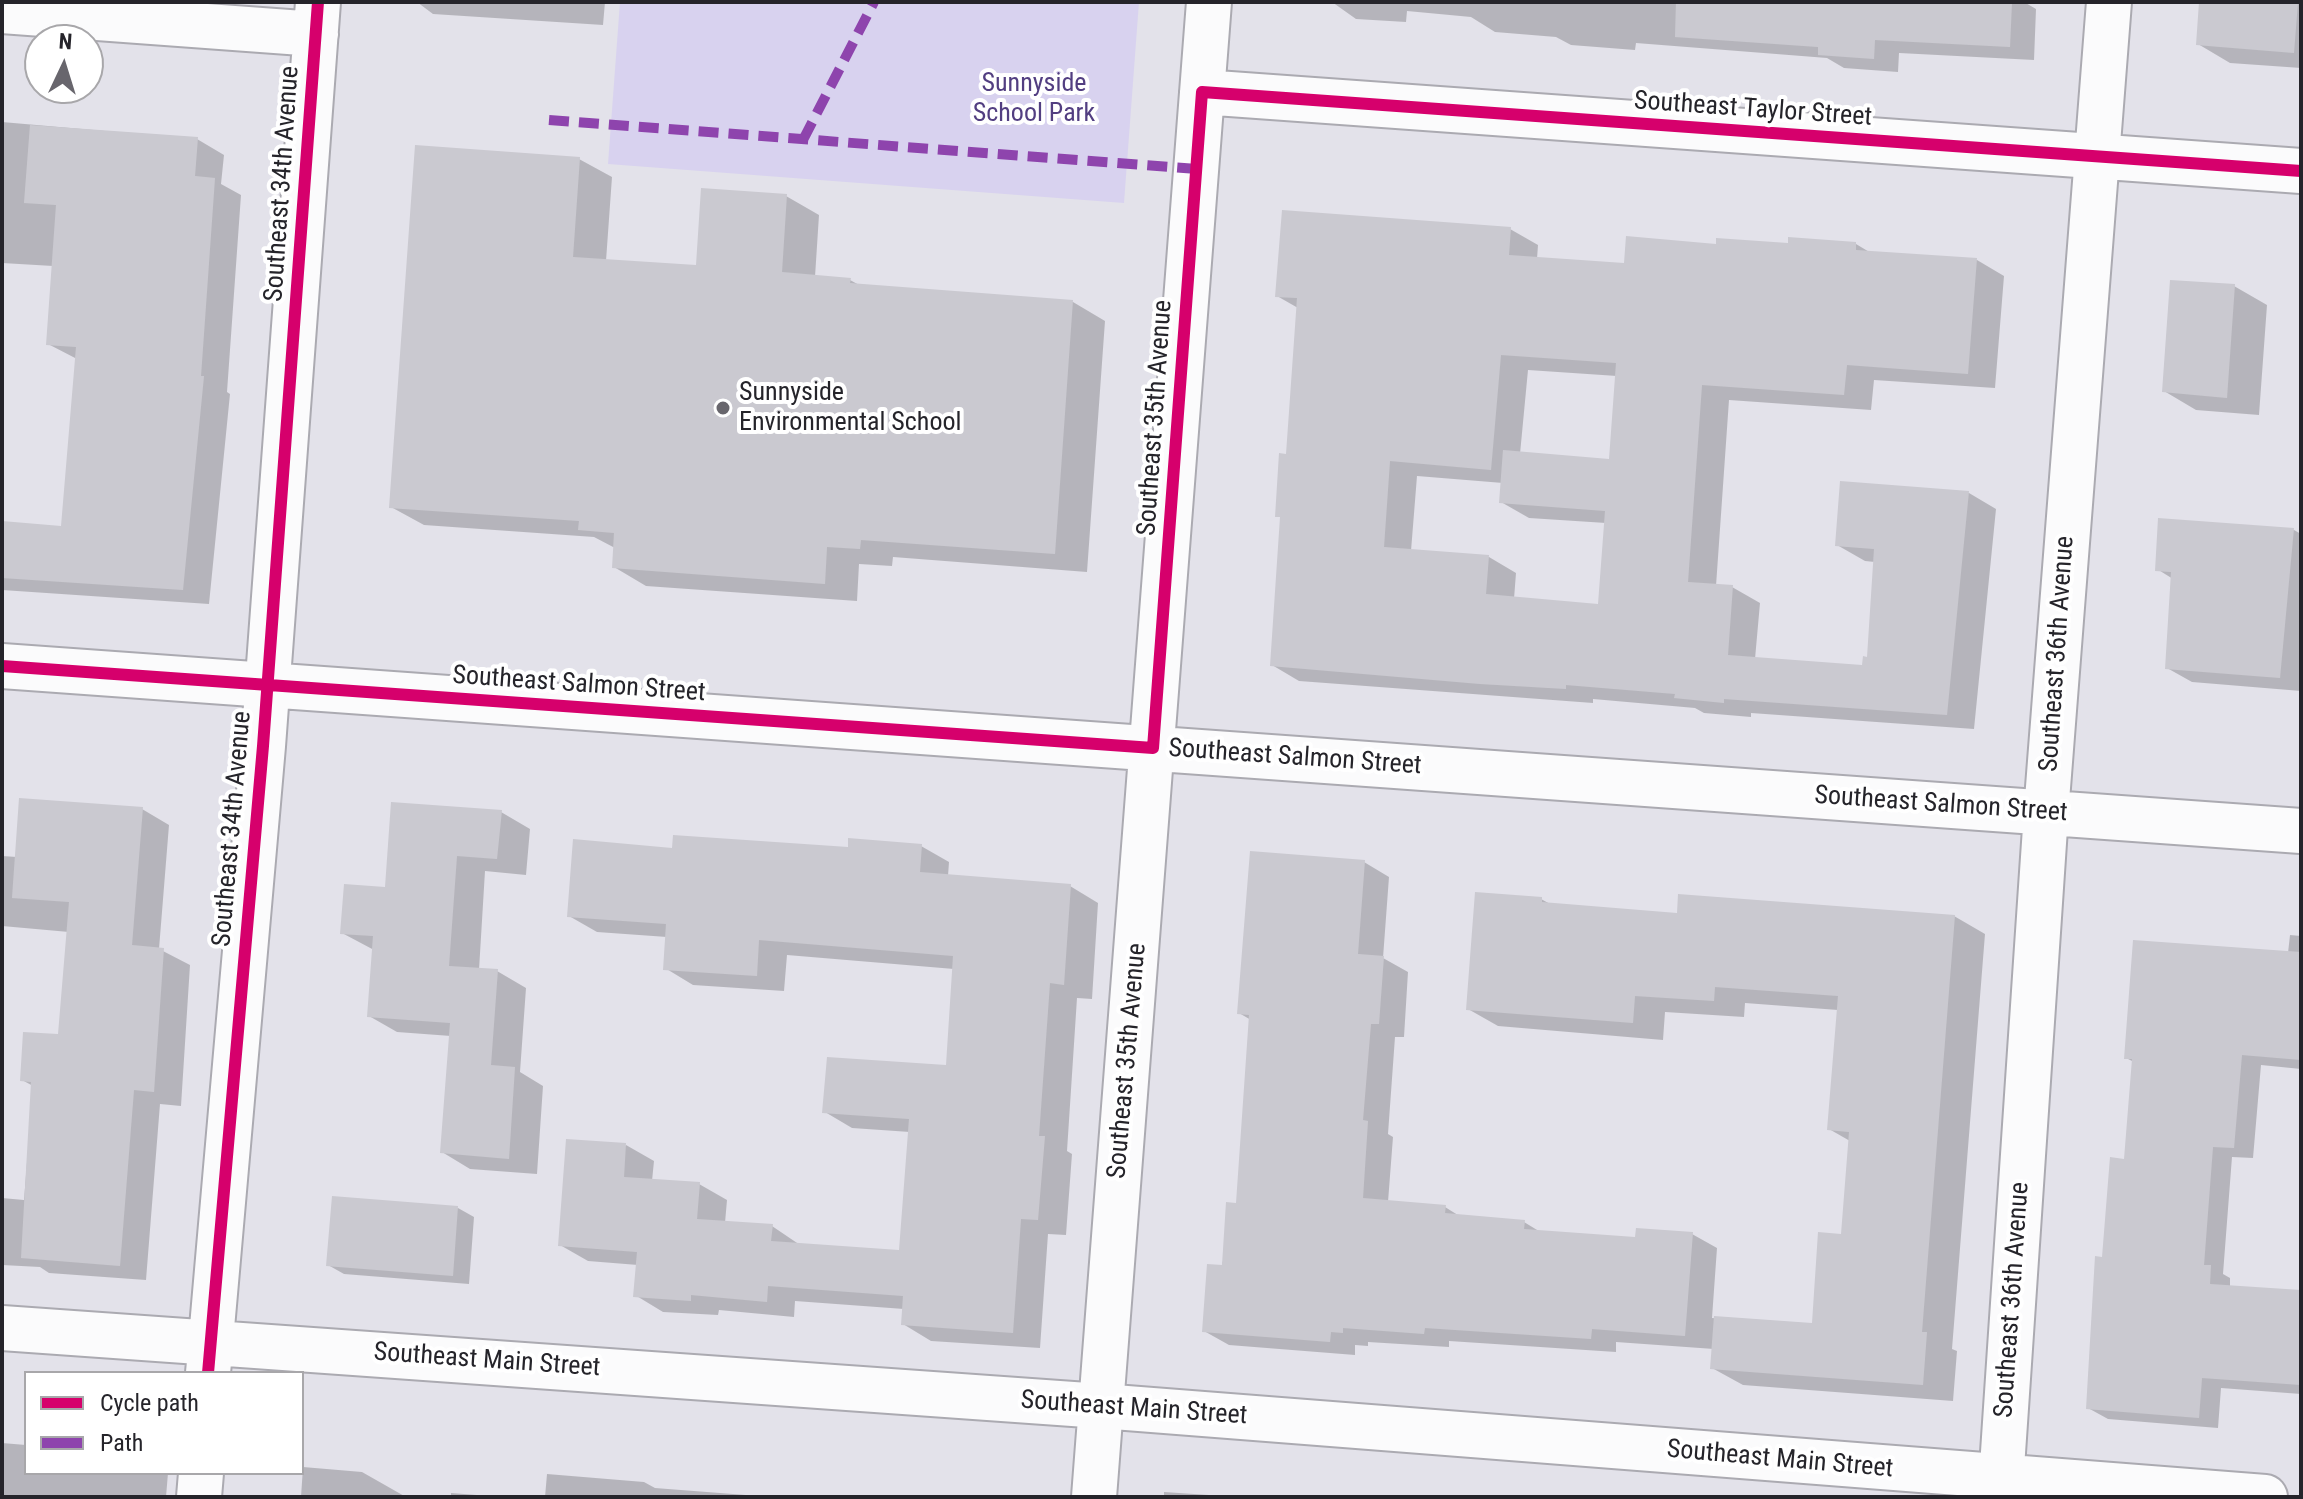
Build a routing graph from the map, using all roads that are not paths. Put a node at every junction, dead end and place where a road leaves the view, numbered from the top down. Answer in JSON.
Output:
{"nodes":[{"id":1,"x":1209,"y":2,"type":"edge"},
{"id":2,"x":2109,"y":2,"type":"edge"},
{"id":3,"x":2,"y":11,"type":"edge"},
{"id":4,"x":317,"y":18,"type":"edge"},
{"id":5,"x":1202,"y":92,"type":"junction"},
{"id":6,"x":2097,"y":156,"type":"junction"},
{"id":7,"x":2301,"y":171,"type":"edge"},
{"id":8,"x":2,"y":666,"type":"edge"},
{"id":9,"x":267,"y":686,"type":"junction"},
{"id":10,"x":1153,"y":748,"type":"junction"},
{"id":11,"x":2046,"y":813,"type":"junction"},
{"id":12,"x":2301,"y":831,"type":"edge"},
{"id":13,"x":2,"y":1328,"type":"edge"},
{"id":14,"x":210,"y":1357,"type":"edge"},
{"id":15,"x":1101,"y":1406,"type":"junction"},
{"id":16,"x":201,"y":1475,"type":"edge"},
{"id":17,"x":2001,"y":1487,"type":"edge"},
{"id":18,"x":199,"y":1497,"type":"edge"},
{"id":19,"x":1094,"y":1497,"type":"edge"},
{"id":20,"x":2265,"y":1497,"type":"edge"}],
"edges":[{"from":1,"to":5,"type":"street","name":"Southeast 35th Avenue"},
{"from":2,"to":6,"type":"street","name":"Southeast 36th Avenue"},
{"from":3,"to":4,"type":"street"},
{"from":4,"to":9,"type":"street","name":"Southeast 34th Avenue"},
{"from":5,"to":6,"type":"street","name":"Southeast Taylor Street"},
{"from":5,"to":10,"type":"street","name":"Southeast 35th Avenue"},
{"from":6,"to":7,"type":"street","name":"Southeast Taylor Street"},
{"from":6,"to":11,"type":"street","name":"Southeast 36th Avenue"},
{"from":8,"to":9,"type":"street","name":"Southeast Salmon Street"},
{"from":9,"to":10,"type":"street","name":"Southeast Salmon Street"},
{"from":9,"to":14,"type":"street","name":"Southeast 34th Avenue"},
{"from":10,"to":11,"type":"street","name":"Southeast Salmon Street"},
{"from":10,"to":15,"type":"street","name":"Southeast 35th Avenue"},
{"from":11,"to":12,"type":"street","name":"Southeast Salmon Street"},
{"from":11,"to":17,"type":"street","name":"Southeast 36th Avenue"},
{"from":13,"to":14,"type":"street","name":"Southeast Main Street"},
{"from":14,"to":15,"type":"street","name":"Southeast Main Street"},
{"from":15,"to":17,"type":"street","name":"Southeast Main Street"},
{"from":15,"to":19,"type":"street","name":"Southeast 35th Avenue"},
{"from":16,"to":18,"type":"street"},
{"from":17,"to":20,"type":"street","name":"Southeast Main Street"}]}
